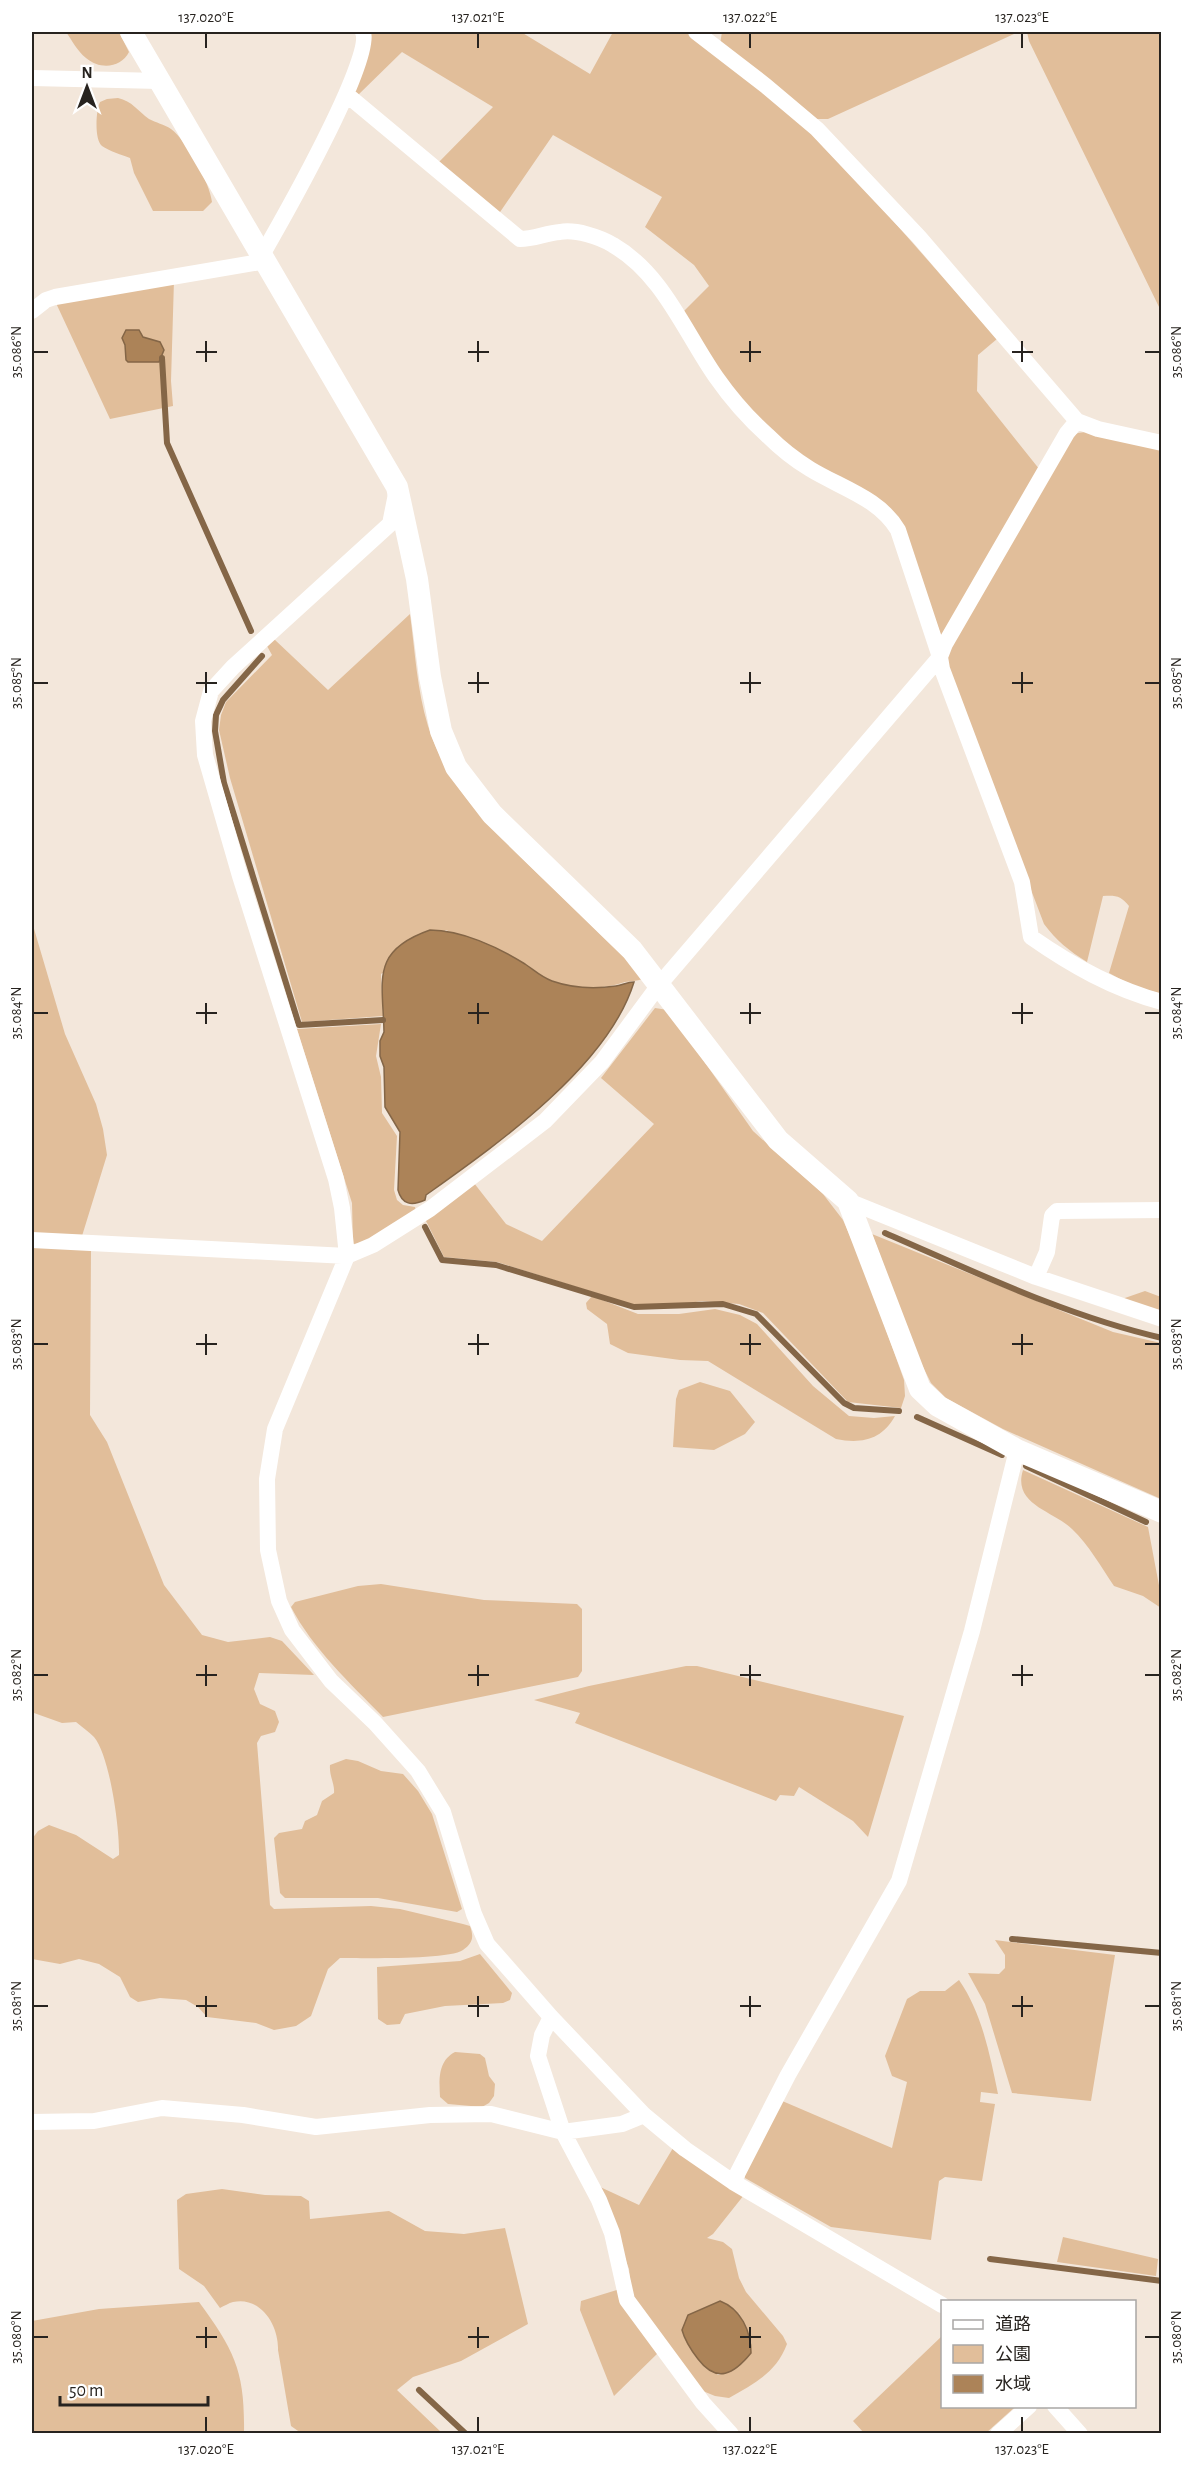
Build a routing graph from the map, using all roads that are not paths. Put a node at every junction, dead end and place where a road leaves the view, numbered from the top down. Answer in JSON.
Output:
{"nodes":[{"id":1,"x":131,"y":32,"type":"edge"},
{"id":2,"x":363,"y":32,"type":"edge"},
{"id":3,"x":696,"y":32,"type":"edge"},
{"id":4,"x":32,"y":78,"type":"edge"},
{"id":5,"x":160,"y":81,"type":"junction"},
{"id":6,"x":346,"y":94,"type":"junction"},
{"id":7,"x":264,"y":258,"type":"junction"},
{"id":8,"x":32,"y":311,"type":"edge"},
{"id":9,"x":1077,"y":421,"type":"junction"},
{"id":10,"x":1161,"y":443,"type":"edge"},
{"id":11,"x":397,"y":487,"type":"junction"},
{"id":12,"x":940,"y":657,"type":"junction"},
{"id":13,"x":659,"y":985,"type":"junction"},
{"id":14,"x":1161,"y":1002,"type":"edge"},
{"id":15,"x":848,"y":1201,"type":"junction"},
{"id":16,"x":1161,"y":1210,"type":"edge"},
{"id":17,"x":32,"y":1240,"type":"edge"},
{"id":18,"x":346,"y":1256,"type":"junction"},
{"id":19,"x":1036,"y":1277,"type":"junction"},
{"id":20,"x":1161,"y":1319,"type":"edge"},
{"id":21,"x":1017,"y":1450,"type":"junction"},
{"id":22,"x":1161,"y":1512,"type":"edge"},
{"id":23,"x":551,"y":2017,"type":"junction"},
{"id":24,"x":644,"y":2115,"type":"junction"},
{"id":25,"x":32,"y":2122,"type":"edge"},
{"id":26,"x":563,"y":2132,"type":"junction"},
{"id":27,"x":734,"y":2182,"type":"junction"},
{"id":28,"x":941,"y":2304,"type":"edge"},
{"id":29,"x":1027,"y":2408,"type":"edge"},
{"id":30,"x":1057,"y":2408,"type":"edge"},
{"id":31,"x":731,"y":2433,"type":"edge"},
{"id":32,"x":999,"y":2433,"type":"edge"},
{"id":33,"x":1080,"y":2433,"type":"edge"}],
"edges":[{"from":1,"to":5,"type":"street"},
{"from":2,"to":6,"type":"street"},
{"from":3,"to":9,"type":"street"},
{"from":4,"to":5,"type":"street"},
{"from":5,"to":7,"type":"street"},
{"from":6,"to":7,"type":"street"},
{"from":6,"to":12,"type":"street"},
{"from":7,"to":8,"type":"street"},
{"from":7,"to":11,"type":"street"},
{"from":9,"to":10,"type":"street"},
{"from":9,"to":12,"type":"street"},
{"from":11,"to":13,"type":"street"},
{"from":11,"to":18,"type":"street"},
{"from":12,"to":13,"type":"street"},
{"from":12,"to":14,"type":"street"},
{"from":13,"to":15,"type":"street"},
{"from":13,"to":18,"type":"street"},
{"from":15,"to":19,"type":"street"},
{"from":15,"to":21,"type":"street"},
{"from":16,"to":19,"type":"street"},
{"from":17,"to":18,"type":"street"},
{"from":18,"to":23,"type":"street"},
{"from":19,"to":20,"type":"street"},
{"from":21,"to":22,"type":"street"},
{"from":21,"to":27,"type":"street"},
{"from":23,"to":24,"type":"street"},
{"from":23,"to":26,"type":"street"},
{"from":24,"to":26,"type":"street"},
{"from":24,"to":27,"type":"street"},
{"from":25,"to":26,"type":"street"},
{"from":26,"to":31,"type":"street"},
{"from":27,"to":28,"type":"street"},
{"from":29,"to":32,"type":"street"},
{"from":30,"to":33,"type":"street"}]}
